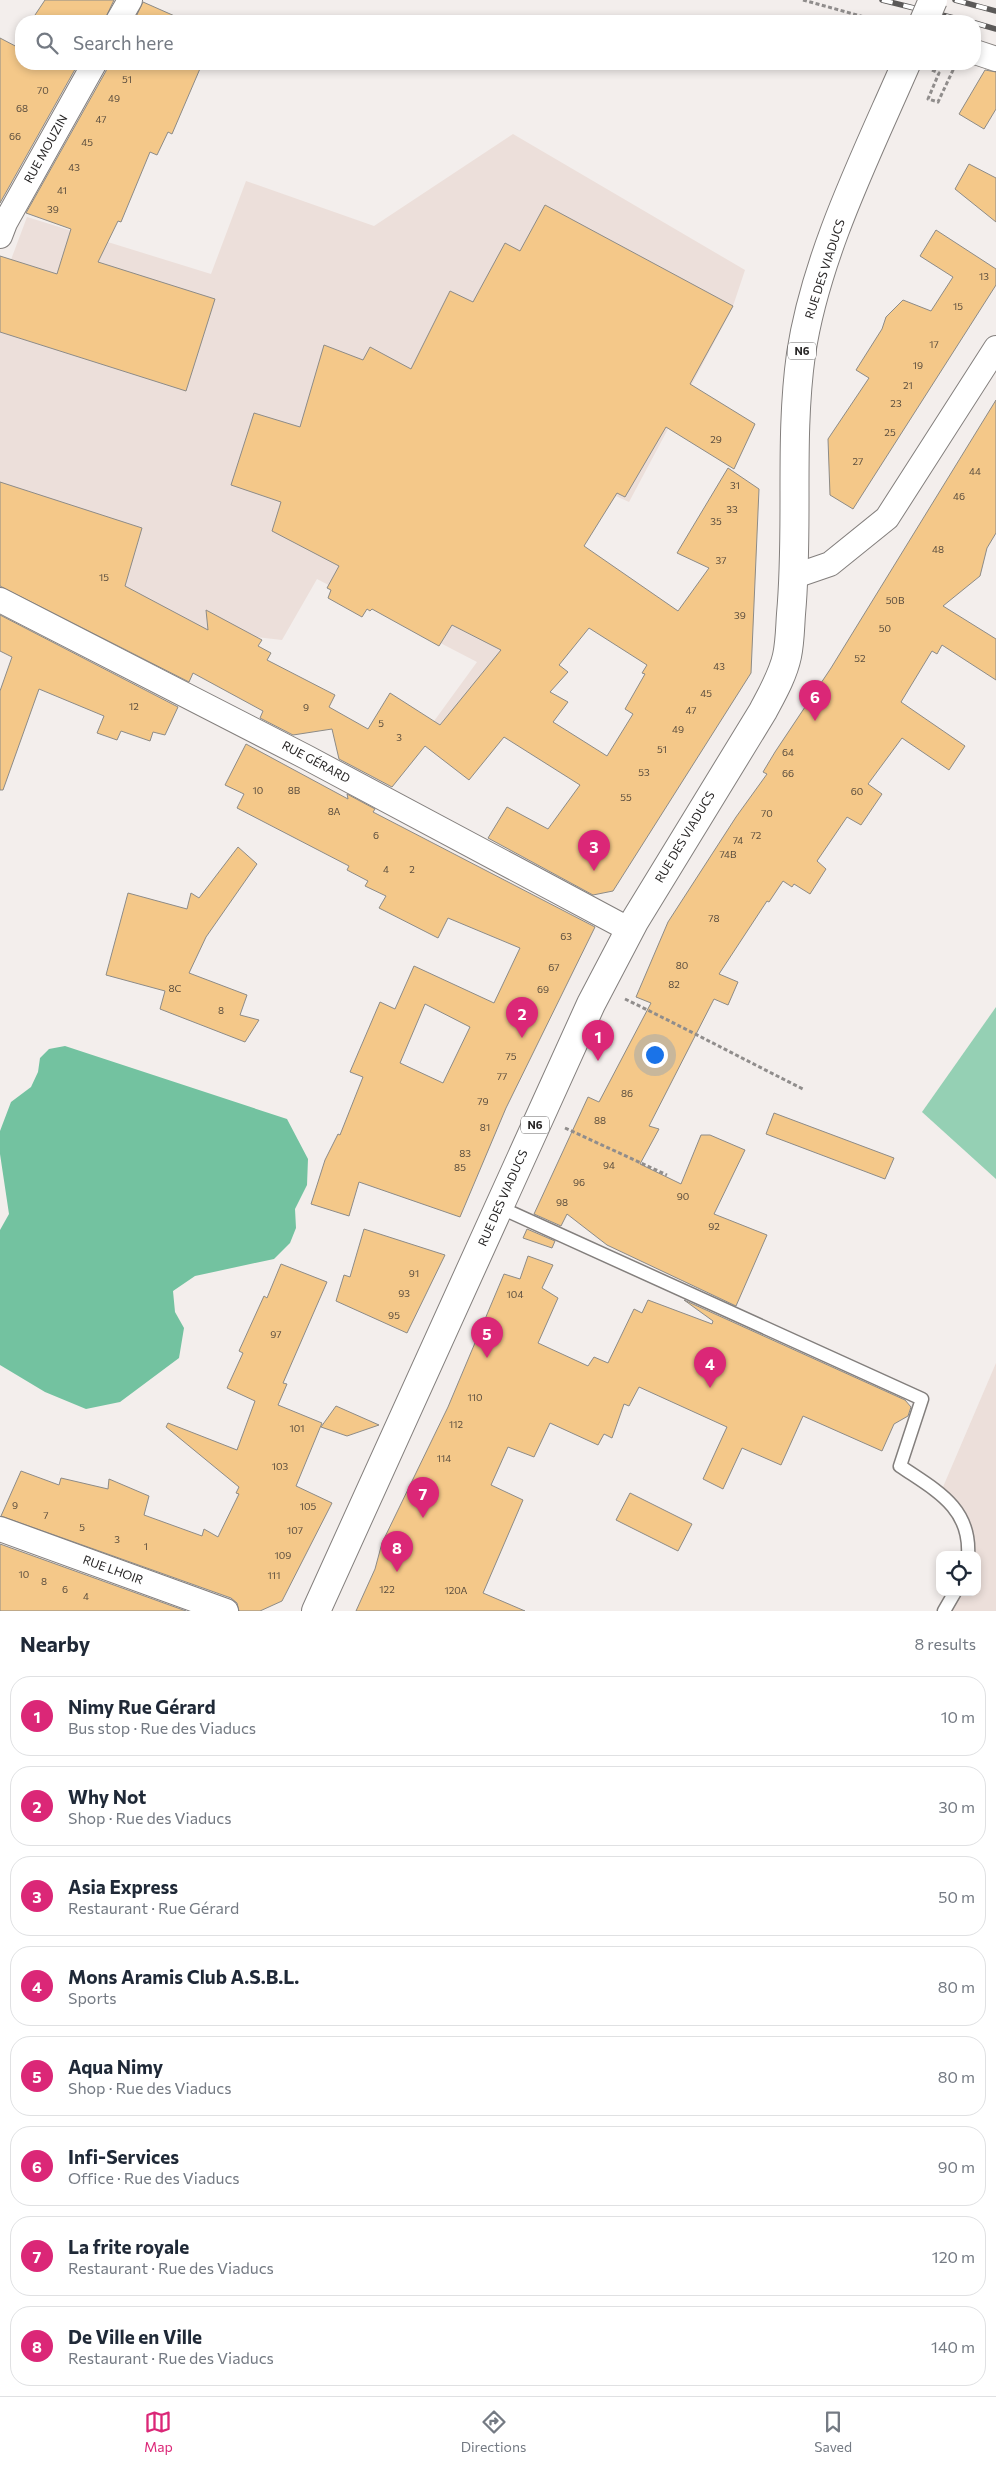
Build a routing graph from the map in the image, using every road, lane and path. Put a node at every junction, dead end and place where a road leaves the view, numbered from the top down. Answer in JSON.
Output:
{"nodes":[{"id":1,"x":130,"y":0,"type":"edge"},
{"id":2,"x":803,"y":0,"type":"edge"},
{"id":3,"x":933,"y":0,"type":"edge"},
{"id":4,"x":121,"y":15,"type":"edge"},
{"id":5,"x":857,"y":15,"type":"edge"},
{"id":6,"x":927,"y":15,"type":"edge"},
{"id":7,"x":981,"y":54,"type":"edge"},
{"id":8,"x":996,"y":59,"type":"edge"},
{"id":9,"x":91,"y":70,"type":"edge"},
{"id":10,"x":903,"y":70,"type":"edge"},
{"id":11,"x":952,"y":70,"type":"edge"},
{"id":12,"x":939,"y":73,"type":"dead end"},
{"id":13,"x":0,"y":236,"type":"edge"},
{"id":14,"x":996,"y":348,"type":"edge"},
{"id":15,"x":795,"y":576,"type":"junction"},
{"id":16,"x":0,"y":600,"type":"edge"},
{"id":17,"x":630,"y":930,"type":"junction"},
{"id":18,"x":600,"y":987,"type":"junction"},
{"id":19,"x":802,"y":1089,"type":"dead end"},
{"id":20,"x":539,"y":1117,"type":"junction"},
{"id":21,"x":667,"y":1174,"type":"dead end"},
{"id":22,"x":499,"y":1207,"type":"junction"},
{"id":23,"x":0,"y":1529,"type":"edge"},
{"id":24,"x":968,"y":1551,"type":"edge"},
{"id":25,"x":953,"y":1596,"type":"edge"},
{"id":26,"x":226,"y":1611,"type":"edge"},
{"id":27,"x":316,"y":1611,"type":"edge"},
{"id":28,"x":944,"y":1611,"type":"edge"}],
"edges":[{"from":1,"to":4,"type":"street"},
{"from":2,"to":5,"type":"path"},
{"from":3,"to":6,"type":"main road","bridge":true},
{"from":7,"to":8,"type":"street"},
{"from":9,"to":13,"type":"street","name":"RUE MOUZIN"},
{"from":10,"to":15,"type":"main road","name":"RUE DES VIADUCS","number":"N6"},
{"from":11,"to":12,"type":"path"},
{"from":14,"to":15,"type":"street"},
{"from":15,"to":17,"type":"main road","name":"RUE DES VIADUCS","number":"N6"},
{"from":16,"to":17,"type":"street","name":"RUE GÉRARD"},
{"from":17,"to":18,"type":"main road","name":"RUE DES VIADUCS","number":"N6"},
{"from":18,"to":19,"type":"path"},
{"from":18,"to":20,"type":"main road","name":"RUE DES VIADUCS","number":"N6"},
{"from":20,"to":21,"type":"path"},
{"from":20,"to":22,"type":"main road","name":"RUE DES VIADUCS","number":"N6"},
{"from":22,"to":24,"type":"lane"},
{"from":22,"to":27,"type":"main road","name":"RUE DES VIADUCS","number":"N6"},
{"from":23,"to":26,"type":"street","name":"RUE LHOIR"},
{"from":25,"to":28,"type":"lane"}]}
